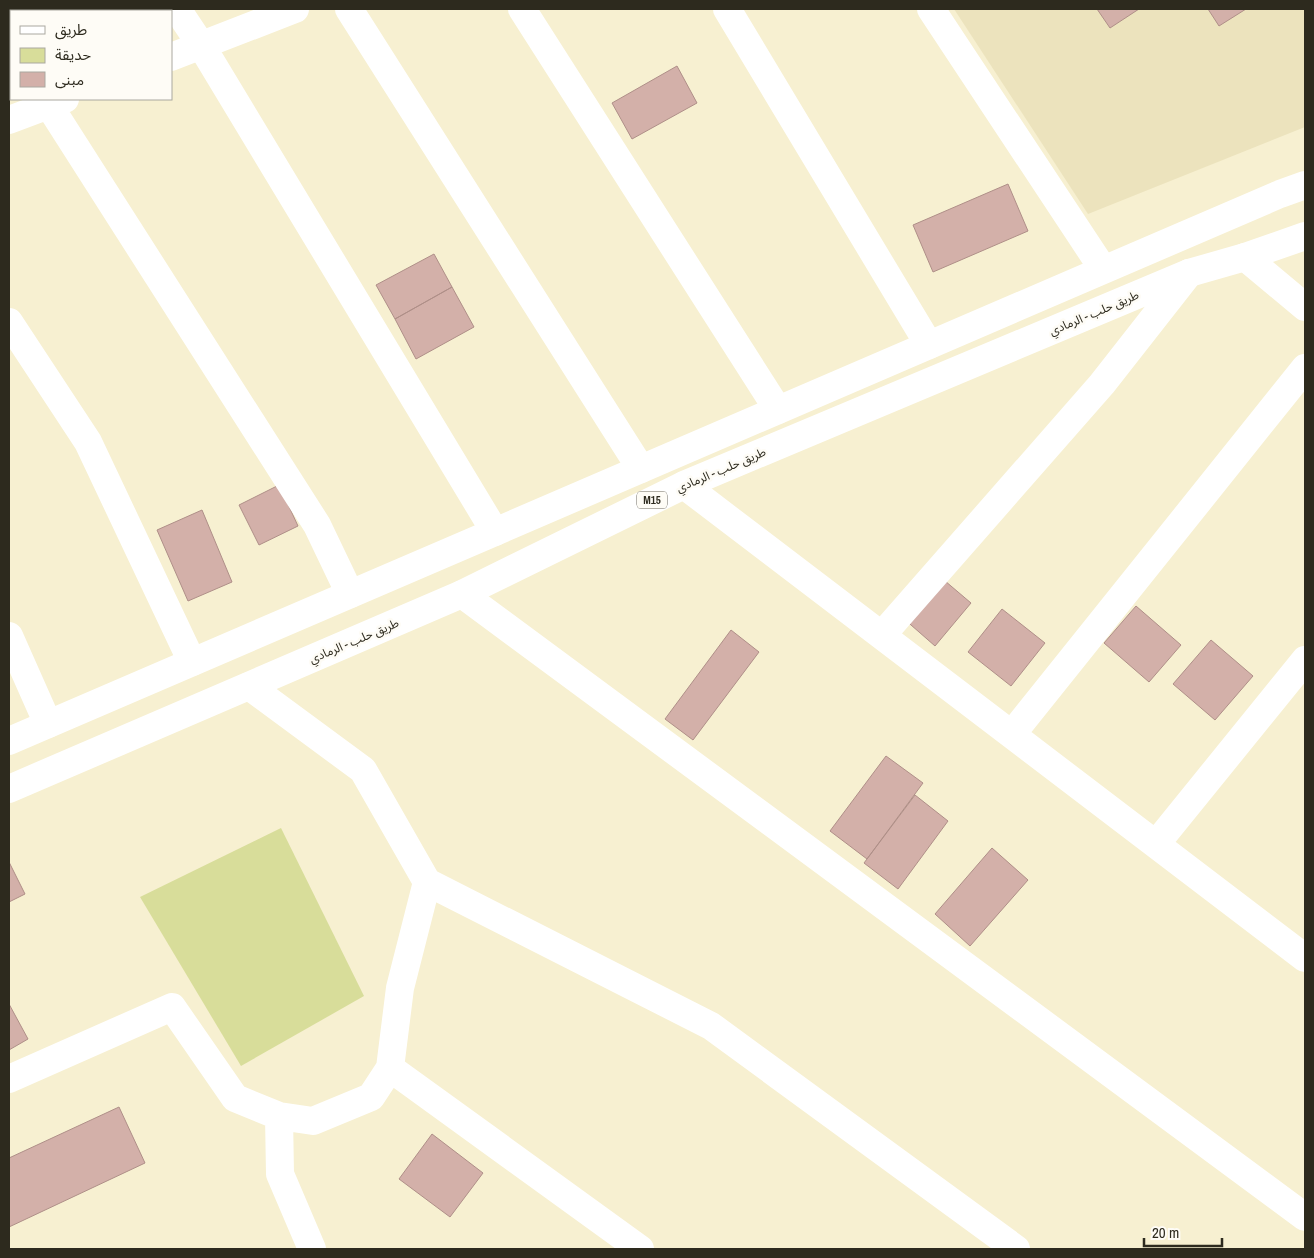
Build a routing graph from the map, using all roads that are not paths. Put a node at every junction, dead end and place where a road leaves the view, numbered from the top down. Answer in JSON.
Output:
{"nodes":[{"id":1,"x":177,"y":9,"type":"edge"},
{"id":2,"x":295,"y":9,"type":"edge"},
{"id":3,"x":349,"y":9,"type":"edge"},
{"id":4,"x":522,"y":9,"type":"edge"},
{"id":5,"x":727,"y":9,"type":"edge"},
{"id":6,"x":931,"y":9,"type":"edge"},
{"id":7,"x":201,"y":45,"type":"junction"},
{"id":8,"x":172,"y":57,"type":"edge"},
{"id":9,"x":53,"y":101,"type":"edge"},
{"id":10,"x":9,"y":120,"type":"edge"},
{"id":11,"x":1305,"y":185,"type":"edge"},
{"id":12,"x":1305,"y":236,"type":"edge"},
{"id":13,"x":1245,"y":257,"type":"junction"},
{"id":14,"x":1102,"y":269,"type":"junction"},
{"id":15,"x":1189,"y":273,"type":"junction"},
{"id":16,"x":1305,"y":307,"type":"edge"},
{"id":17,"x":9,"y":322,"type":"edge"},
{"id":18,"x":929,"y":345,"type":"junction"},
{"id":19,"x":1305,"y":368,"type":"edge"},
{"id":20,"x":778,"y":410,"type":"junction"},
{"id":21,"x":641,"y":469,"type":"junction"},
{"id":22,"x":684,"y":485,"type":"junction"},
{"id":23,"x":495,"y":532,"type":"junction"},
{"id":24,"x":350,"y":594,"type":"junction"},
{"id":25,"x":462,"y":594,"type":"junction"},
{"id":26,"x":882,"y":635,"type":"junction"},
{"id":27,"x":9,"y":636,"type":"edge"},
{"id":28,"x":1305,"y":660,"type":"edge"},
{"id":29,"x":192,"y":662,"type":"junction"},
{"id":30,"x":249,"y":686,"type":"junction"},
{"id":31,"x":48,"y":724,"type":"junction"},
{"id":32,"x":1012,"y":734,"type":"junction"},
{"id":33,"x":9,"y":741,"type":"edge"},
{"id":34,"x":9,"y":789,"type":"edge"},
{"id":35,"x":1156,"y":844,"type":"junction"},
{"id":36,"x":427,"y":882,"type":"junction"},
{"id":37,"x":1305,"y":958,"type":"edge"},
{"id":38,"x":390,"y":1068,"type":"junction"},
{"id":39,"x":9,"y":1079,"type":"edge"},
{"id":40,"x":279,"y":1116,"type":"junction"},
{"id":41,"x":1305,"y":1216,"type":"edge"},
{"id":42,"x":312,"y":1249,"type":"edge"},
{"id":43,"x":640,"y":1249,"type":"edge"},
{"id":44,"x":1016,"y":1249,"type":"edge"}],
"edges":[{"from":1,"to":7,"type":"main road"},
{"from":2,"to":7,"type":"main road"},
{"from":3,"to":21,"type":"main road"},
{"from":4,"to":20,"type":"main road"},
{"from":5,"to":18,"type":"main road"},
{"from":6,"to":14,"type":"main road"},
{"from":7,"to":8,"type":"main road"},
{"from":7,"to":23,"type":"main road"},
{"from":9,"to":10,"type":"main road"},
{"from":9,"to":24,"type":"main road"},
{"from":11,"to":14,"type":"main road"},
{"from":12,"to":13,"type":"main road","name":"طريق حلب - الرمادي","number":"M15"},
{"from":13,"to":15,"type":"main road","name":"طريق حلب - الرمادي","number":"M15"},
{"from":13,"to":16,"type":"main road"},
{"from":14,"to":18,"type":"main road"},
{"from":15,"to":22,"type":"main road","name":"طريق حلب - الرمادي","number":"M15"},
{"from":15,"to":26,"type":"main road"},
{"from":17,"to":29,"type":"main road"},
{"from":18,"to":20,"type":"main road"},
{"from":19,"to":32,"type":"main road"},
{"from":20,"to":21,"type":"main road"},
{"from":21,"to":23,"type":"main road"},
{"from":22,"to":25,"type":"main road","name":"طريق حلب - الرمادي","number":"M15"},
{"from":22,"to":26,"type":"main road"},
{"from":23,"to":24,"type":"main road"},
{"from":24,"to":29,"type":"main road"},
{"from":25,"to":30,"type":"main road","name":"طريق حلب - الرمادي","number":"M15"},
{"from":25,"to":41,"type":"main road"},
{"from":26,"to":32,"type":"main road"},
{"from":27,"to":31,"type":"main road"},
{"from":28,"to":35,"type":"main road"},
{"from":29,"to":31,"type":"main road"},
{"from":30,"to":34,"type":"main road","name":"طريق حلب - الرمادي","number":"M15"},
{"from":30,"to":36,"type":"main road"},
{"from":31,"to":33,"type":"main road"},
{"from":32,"to":35,"type":"main road"},
{"from":35,"to":37,"type":"main road"},
{"from":36,"to":38,"type":"main road"},
{"from":36,"to":44,"type":"main road"},
{"from":38,"to":40,"type":"main road"},
{"from":38,"to":43,"type":"main road"},
{"from":39,"to":40,"type":"main road"},
{"from":40,"to":42,"type":"main road"}]}
